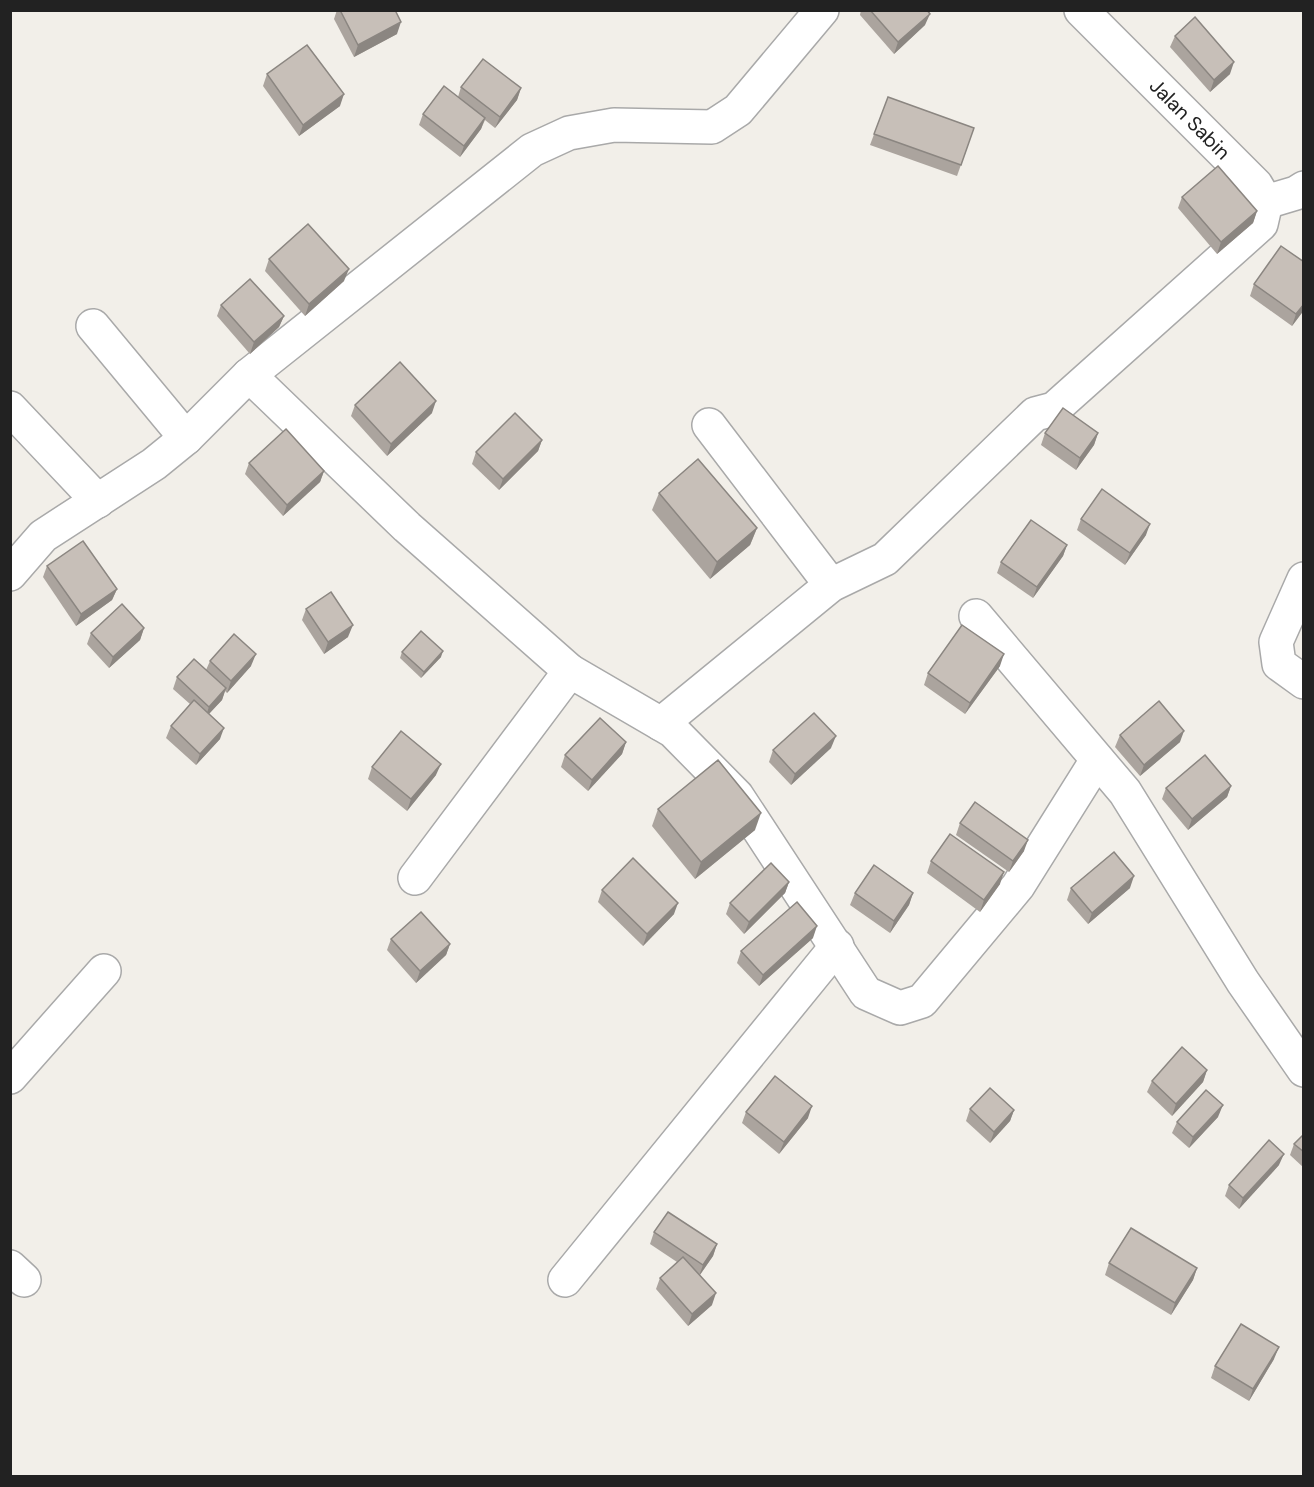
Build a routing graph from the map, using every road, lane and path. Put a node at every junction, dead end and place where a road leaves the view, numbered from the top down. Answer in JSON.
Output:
{"nodes":[{"id":1,"x":822,"y":10,"type":"edge"},
{"id":2,"x":1081,"y":10,"type":"edge"},
{"id":3,"x":1304,"y":188,"type":"edge"},
{"id":4,"x":1266,"y":202,"type":"junction"},
{"id":5,"x":93,"y":326,"type":"dead end"},
{"id":6,"x":249,"y":375,"type":"junction"},
{"id":7,"x":10,"y":408,"type":"edge"},
{"id":8,"x":709,"y":425,"type":"dead end"},
{"id":9,"x":22,"y":426,"type":"edge"},
{"id":10,"x":186,"y":438,"type":"junction"},
{"id":11,"x":98,"y":501,"type":"junction"},
{"id":12,"x":10,"y":574,"type":"edge"},
{"id":13,"x":1304,"y":579,"type":"edge"},
{"id":14,"x":831,"y":585,"type":"junction"},
{"id":15,"x":976,"y":616,"type":"dead end"},
{"id":16,"x":570,"y":671,"type":"junction"},
{"id":17,"x":1304,"y":682,"type":"edge"},
{"id":18,"x":662,"y":724,"type":"junction"},
{"id":19,"x":1097,"y":760,"type":"junction"},
{"id":20,"x":415,"y":878,"type":"dead end"},
{"id":21,"x":837,"y":946,"type":"junction"},
{"id":22,"x":104,"y":971,"type":"dead end"},
{"id":23,"x":13,"y":1070,"type":"edge"},
{"id":24,"x":1304,"y":1070,"type":"edge"},
{"id":25,"x":565,"y":1280,"type":"dead end"}],
"edges":[{"from":1,"to":6,"type":"street"},
{"from":2,"to":4,"type":"street","name":"Jalan Sabin"},
{"from":3,"to":4,"type":"street"},
{"from":4,"to":14,"type":"street"},
{"from":5,"to":10,"type":"street"},
{"from":6,"to":10,"type":"street"},
{"from":6,"to":16,"type":"street"},
{"from":7,"to":9,"type":"street"},
{"from":8,"to":14,"type":"street"},
{"from":9,"to":11,"type":"street"},
{"from":10,"to":11,"type":"street"},
{"from":11,"to":12,"type":"street"},
{"from":13,"to":17,"type":"street"},
{"from":14,"to":18,"type":"street"},
{"from":15,"to":19,"type":"street"},
{"from":16,"to":18,"type":"street"},
{"from":16,"to":20,"type":"street"},
{"from":18,"to":21,"type":"street"},
{"from":19,"to":21,"type":"street"},
{"from":19,"to":24,"type":"street"},
{"from":21,"to":25,"type":"street"},
{"from":22,"to":23,"type":"street"}]}
